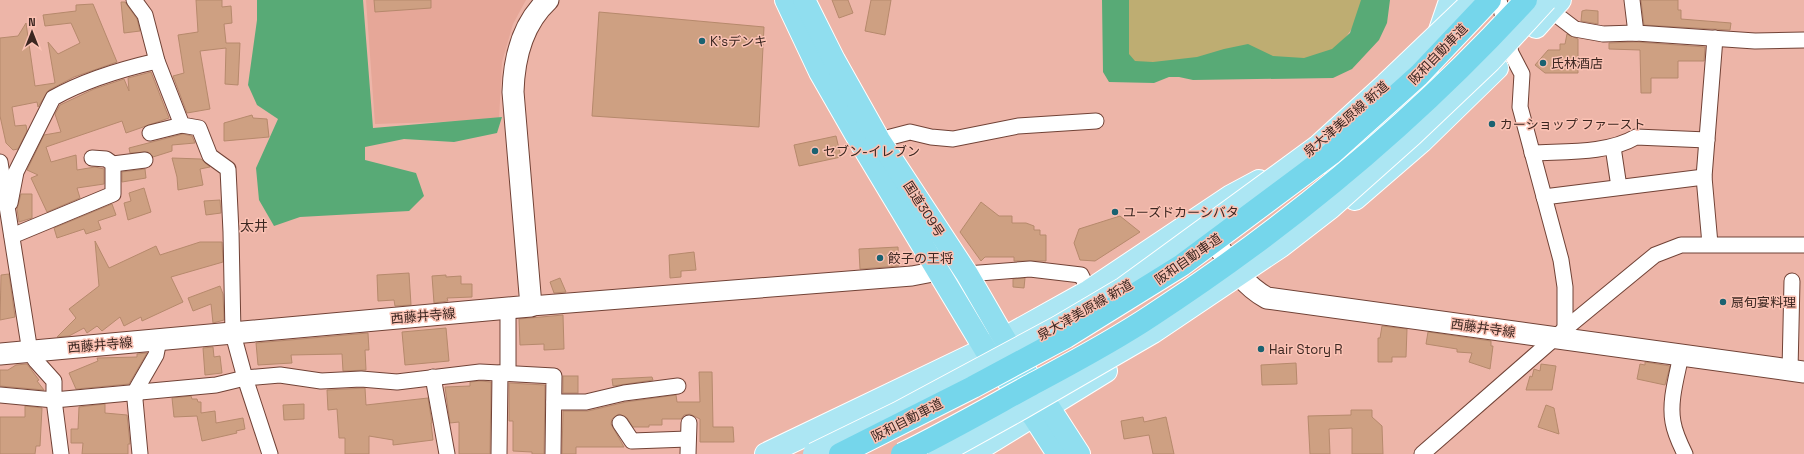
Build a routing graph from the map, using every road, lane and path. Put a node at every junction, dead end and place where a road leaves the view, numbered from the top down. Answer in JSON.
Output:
{"nodes":[{"id":1,"x":134,"y":0,"type":"edge"},
{"id":2,"x":548,"y":0,"type":"edge"},
{"id":3,"x":786,"y":0,"type":"edge"},
{"id":4,"x":804,"y":0,"type":"edge"},
{"id":5,"x":1452,"y":0,"type":"edge"},
{"id":6,"x":1474,"y":0,"type":"edge"},
{"id":7,"x":1490,"y":0,"type":"edge"},
{"id":8,"x":1499,"y":0,"type":"edge"},
{"id":9,"x":1526,"y":0,"type":"edge"},
{"id":10,"x":1632,"y":0,"type":"edge"},
{"id":11,"x":1552,"y":3,"type":"edge"},
{"id":12,"x":1636,"y":33,"type":"junction"},
{"id":13,"x":1715,"y":38,"type":"junction"},
{"id":14,"x":1804,"y":40,"type":"edge"},
{"id":15,"x":1511,"y":53,"type":"junction"},
{"id":16,"x":157,"y":61,"type":"junction"},
{"id":17,"x":1096,"y":121,"type":"dead end"},
{"id":18,"x":182,"y":125,"type":"junction"},
{"id":19,"x":150,"y":133,"type":"dead end"},
{"id":20,"x":879,"y":140,"type":"junction"},
{"id":21,"x":1707,"y":140,"type":"junction"},
{"id":22,"x":1613,"y":147,"type":"junction"},
{"id":23,"x":1532,"y":153,"type":"junction"},
{"id":24,"x":92,"y":158,"type":"dead end"},
{"id":25,"x":145,"y":160,"type":"dead end"},
{"id":26,"x":0,"y":162,"type":"edge"},
{"id":27,"x":113,"y":164,"type":"junction"},
{"id":28,"x":1704,"y":177,"type":"junction"},
{"id":29,"x":1619,"y":187,"type":"junction"},
{"id":30,"x":1544,"y":197,"type":"junction"},
{"id":31,"x":8,"y":214,"type":"junction"},
{"id":32,"x":1199,"y":218,"type":"junction"},
{"id":33,"x":12,"y":236,"type":"junction"},
{"id":34,"x":1710,"y":244,"type":"junction"},
{"id":35,"x":1804,"y":245,"type":"edge"},
{"id":36,"x":938,"y":271,"type":"junction"},
{"id":37,"x":966,"y":274,"type":"junction"},
{"id":38,"x":1792,"y":281,"type":"dead end"},
{"id":39,"x":1246,"y":282,"type":"junction"},
{"id":40,"x":1089,"y":291,"type":"junction"},
{"id":41,"x":531,"y":306,"type":"junction"},
{"id":42,"x":508,"y":308,"type":"junction"},
{"id":43,"x":233,"y":334,"type":"junction"},
{"id":44,"x":1560,"y":334,"type":"junction"},
{"id":45,"x":1004,"y":338,"type":"junction"},
{"id":46,"x":159,"y":340,"type":"junction"},
{"id":47,"x":986,"y":349,"type":"junction"},
{"id":48,"x":30,"y":352,"type":"junction"},
{"id":49,"x":0,"y":354,"type":"edge"},
{"id":50,"x":1681,"y":355,"type":"junction"},
{"id":51,"x":1797,"y":371,"type":"edge"},
{"id":52,"x":504,"y":373,"type":"junction"},
{"id":53,"x":432,"y":377,"type":"junction"},
{"id":54,"x":245,"y":378,"type":"junction"},
{"id":55,"x":678,"y":386,"type":"dead end"},
{"id":56,"x":136,"y":392,"type":"junction"},
{"id":57,"x":0,"y":395,"type":"edge"},
{"id":58,"x":54,"y":400,"type":"junction"},
{"id":59,"x":554,"y":402,"type":"junction"},
{"id":60,"x":1042,"y":411,"type":"junction"},
{"id":61,"x":688,"y":423,"type":"dead end"},
{"id":62,"x":620,"y":424,"type":"dead end"},
{"id":63,"x":264,"y":432,"type":"junction"},
{"id":64,"x":688,"y":447,"type":"edge"},
{"id":65,"x":62,"y":454,"type":"edge"},
{"id":66,"x":140,"y":454,"type":"edge"},
{"id":67,"x":261,"y":454,"type":"edge"},
{"id":68,"x":270,"y":454,"type":"edge"},
{"id":69,"x":446,"y":454,"type":"edge"},
{"id":70,"x":499,"y":454,"type":"edge"},
{"id":71,"x":553,"y":454,"type":"edge"},
{"id":72,"x":766,"y":454,"type":"edge"},
{"id":73,"x":814,"y":454,"type":"edge"},
{"id":74,"x":840,"y":454,"type":"edge"},
{"id":75,"x":902,"y":454,"type":"edge"},
{"id":76,"x":939,"y":454,"type":"edge"},
{"id":77,"x":971,"y":454,"type":"edge"},
{"id":78,"x":1058,"y":454,"type":"edge"},
{"id":79,"x":1079,"y":454,"type":"edge"},
{"id":80,"x":1422,"y":454,"type":"edge"},
{"id":81,"x":1685,"y":454,"type":"edge"}],
"edges":[{"from":1,"to":16,"type":"street"},
{"from":2,"to":41,"type":"main road"},
{"from":3,"to":36,"type":"highway","name":"国道309号"},
{"from":4,"to":20,"type":"highway","name":"国道309号"},
{"from":5,"to":32,"type":"main road"},
{"from":6,"to":73,"type":"main road","name":"泉大津美原線 新道","bridge":true},
{"from":7,"to":74,"type":"highway","name":"阪和自動車道","bridge":true},
{"from":8,"to":15,"type":"street"},
{"from":9,"to":75,"type":"highway","name":"阪和自動車道","bridge":true},
{"from":10,"to":12,"type":"street"},
{"from":11,"to":12,"type":"street"},
{"from":11,"to":15,"type":"main road"},
{"from":11,"to":76,"type":"main road","bridge":true},
{"from":12,"to":13,"type":"street"},
{"from":13,"to":14,"type":"street"},
{"from":13,"to":21,"type":"street"},
{"from":15,"to":23,"type":"street"},
{"from":15,"to":39,"type":"main road"},
{"from":16,"to":18,"type":"street"},
{"from":16,"to":31,"type":"street"},
{"from":17,"to":20,"type":"street"},
{"from":18,"to":19,"type":"street"},
{"from":18,"to":43,"type":"street"},
{"from":20,"to":37,"type":"highway","name":"国道309号"},
{"from":21,"to":22,"type":"street"},
{"from":21,"to":28,"type":"street"},
{"from":22,"to":23,"type":"street"},
{"from":22,"to":29,"type":"street"},
{"from":23,"to":30,"type":"street"},
{"from":24,"to":27,"type":"street"},
{"from":25,"to":27,"type":"street"},
{"from":26,"to":31,"type":"street"},
{"from":27,"to":33,"type":"street"},
{"from":28,"to":29,"type":"street"},
{"from":28,"to":34,"type":"street"},
{"from":29,"to":30,"type":"street"},
{"from":30,"to":44,"type":"street"},
{"from":31,"to":33,"type":"street"},
{"from":32,"to":39,"type":"main road","name":"西藤井寺線"},
{"from":32,"to":40,"type":"main road"},
{"from":33,"to":48,"type":"street"},
{"from":34,"to":35,"type":"street"},
{"from":34,"to":44,"type":"street"},
{"from":36,"to":41,"type":"street"},
{"from":36,"to":47,"type":"highway","name":"国道309号"},
{"from":37,"to":40,"type":"street"},
{"from":37,"to":45,"type":"highway","name":"国道309号"},
{"from":38,"to":51,"type":"street"},
{"from":39,"to":44,"type":"main road","name":"西藤井寺線"},
{"from":39,"to":60,"type":"main road"},
{"from":40,"to":45,"type":"main road"},
{"from":41,"to":42,"type":"main road","name":"西藤井寺線"},
{"from":42,"to":43,"type":"main road","name":"西藤井寺線"},
{"from":42,"to":52,"type":"street"},
{"from":43,"to":46,"type":"main road","name":"西藤井寺線"},
{"from":43,"to":54,"type":"street"},
{"from":44,"to":50,"type":"main road","name":"西藤井寺線"},
{"from":44,"to":80,"type":"street"},
{"from":45,"to":47,"type":"main road"},
{"from":45,"to":60,"type":"highway","name":"国道309号"},
{"from":46,"to":48,"type":"main road","name":"西藤井寺線"},
{"from":46,"to":56,"type":"street"},
{"from":47,"to":60,"type":"highway","name":"国道309号"},
{"from":47,"to":72,"type":"main road"},
{"from":48,"to":49,"type":"main road","name":"西藤井寺線"},
{"from":48,"to":58,"type":"street"},
{"from":50,"to":51,"type":"main road","name":"西藤井寺線"},
{"from":50,"to":81,"type":"street"},
{"from":52,"to":53,"type":"street"},
{"from":52,"to":59,"type":"street"},
{"from":52,"to":70,"type":"street"},
{"from":53,"to":54,"type":"street"},
{"from":53,"to":69,"type":"street"},
{"from":54,"to":56,"type":"street"},
{"from":54,"to":63,"type":"street"},
{"from":55,"to":59,"type":"street"},
{"from":56,"to":58,"type":"street"},
{"from":56,"to":66,"type":"street"},
{"from":57,"to":58,"type":"street"},
{"from":58,"to":65,"type":"street"},
{"from":59,"to":71,"type":"street"},
{"from":60,"to":77,"type":"main road"},
{"from":60,"to":78,"type":"highway","name":"国道309号"},
{"from":60,"to":79,"type":"highway","name":"国道309号"},
{"from":61,"to":64,"type":"street"},
{"from":62,"to":64,"type":"street"},
{"from":63,"to":67,"type":"street"},
{"from":63,"to":68,"type":"street"}]}
